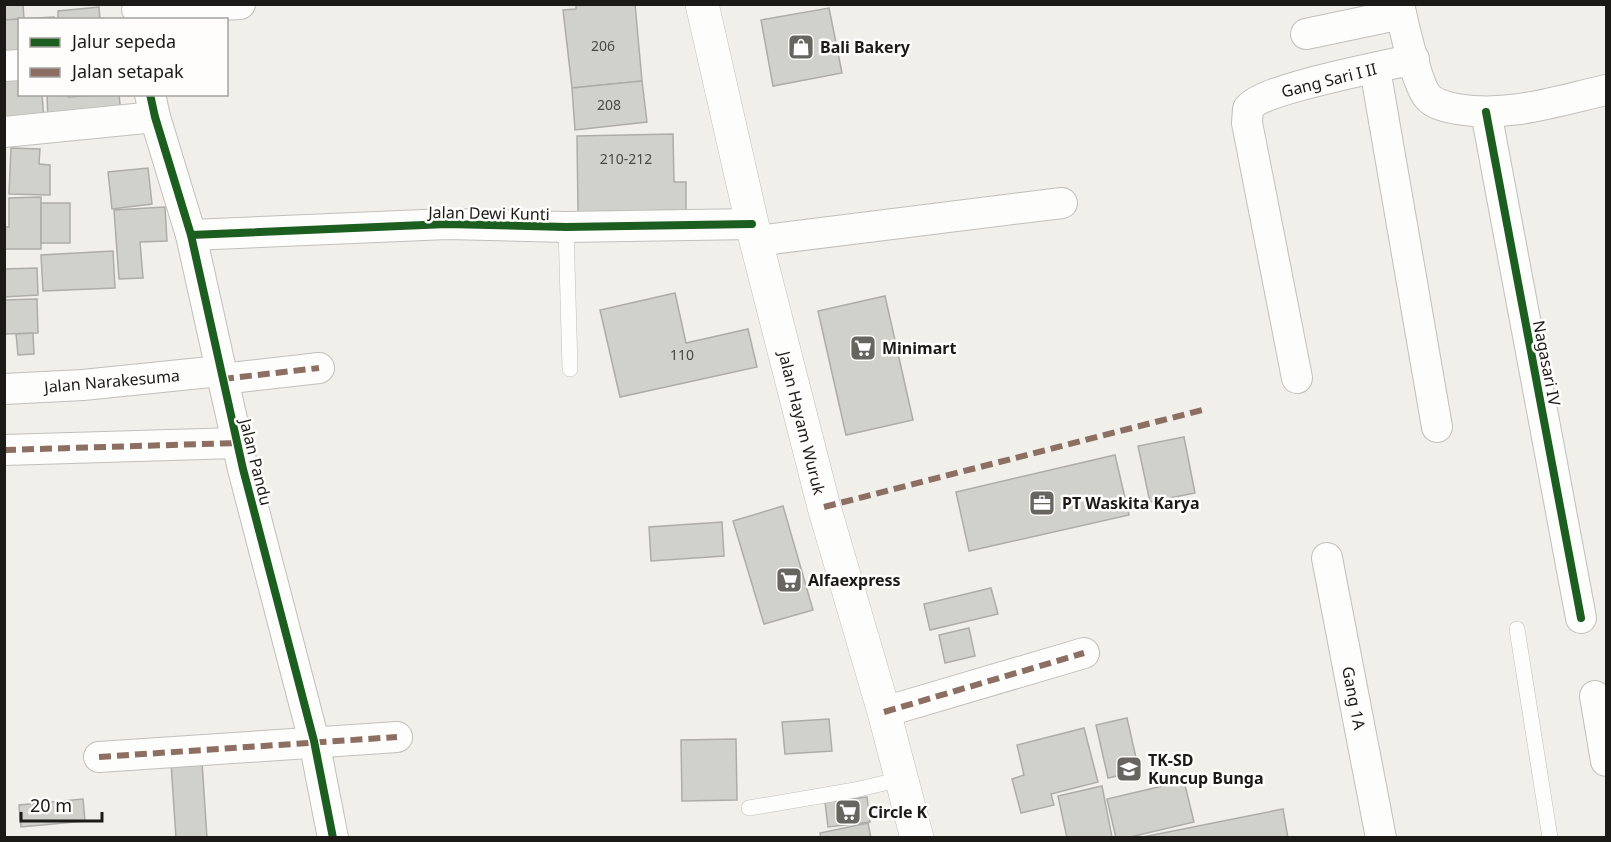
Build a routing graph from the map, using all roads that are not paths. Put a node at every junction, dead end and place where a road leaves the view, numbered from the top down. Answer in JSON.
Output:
{"nodes":[{"id":1,"x":240,"y":4,"type":"edge"},
{"id":2,"x":702,"y":4,"type":"edge"},
{"id":3,"x":1400,"y":9,"type":"edge"},
{"id":4,"x":137,"y":11,"type":"edge"},
{"id":5,"x":1306,"y":34,"type":"dead end"},
{"id":6,"x":1414,"y":59,"type":"junction"},
{"id":7,"x":1375,"y":69,"type":"junction"},
{"id":8,"x":1606,"y":90,"type":"edge"},
{"id":9,"x":153,"y":106,"type":"edge"},
{"id":10,"x":1486,"y":112,"type":"junction"},
{"id":11,"x":4,"y":132,"type":"edge"},
{"id":12,"x":1062,"y":203,"type":"dead end"},
{"id":13,"x":566,"y":227,"type":"junction"},
{"id":14,"x":754,"y":232,"type":"junction"},
{"id":15,"x":191,"y":235,"type":"junction"},
{"id":16,"x":319,"y":368,"type":"dead end"},
{"id":17,"x":570,"y":369,"type":"dead end"},
{"id":18,"x":221,"y":375,"type":"junction"},
{"id":19,"x":1297,"y":378,"type":"dead end"},
{"id":20,"x":4,"y":390,"type":"edge"},
{"id":21,"x":1437,"y":428,"type":"dead end"},
{"id":22,"x":237,"y":443,"type":"junction"},
{"id":23,"x":4,"y":450,"type":"edge"},
{"id":24,"x":1327,"y":558,"type":"dead end"},
{"id":25,"x":1581,"y":618,"type":"dead end"},
{"id":26,"x":1517,"y":629,"type":"dead end"},
{"id":27,"x":1084,"y":653,"type":"dead end"},
{"id":28,"x":1595,"y":696,"type":"dead end"},
{"id":29,"x":884,"y":712,"type":"junction"},
{"id":30,"x":397,"y":737,"type":"dead end"},
{"id":31,"x":314,"y":741,"type":"junction"},
{"id":32,"x":99,"y":757,"type":"dead end"},
{"id":33,"x":1606,"y":761,"type":"edge"},
{"id":34,"x":901,"y":779,"type":"junction"},
{"id":35,"x":749,"y":808,"type":"dead end"},
{"id":36,"x":333,"y":837,"type":"edge"},
{"id":37,"x":916,"y":837,"type":"edge"},
{"id":38,"x":1381,"y":837,"type":"edge"},
{"id":39,"x":1550,"y":837,"type":"edge"}],
"edges":[{"from":1,"to":4,"type":"street"},
{"from":2,"to":14,"type":"main road","name":"Jalan Hayam Wuruk"},
{"from":3,"to":5,"type":"street"},
{"from":3,"to":6,"type":"street"},
{"from":6,"to":7,"type":"street","name":"Gang Sari I II"},
{"from":6,"to":10,"type":"street"},
{"from":7,"to":19,"type":"street","name":"Gang Sari I II"},
{"from":7,"to":21,"type":"street"},
{"from":8,"to":10,"type":"street"},
{"from":9,"to":11,"type":"street"},
{"from":9,"to":15,"type":"street","name":"Jalan Pandu"},
{"from":10,"to":25,"type":"street","name":"Nagasari IV"},
{"from":12,"to":14,"type":"street","name":"Jalan Dewi Kunti"},
{"from":13,"to":14,"type":"street","name":"Jalan Dewi Kunti"},
{"from":13,"to":15,"type":"street","name":"Jalan Dewi Kunti"},
{"from":13,"to":17,"type":"lane"},
{"from":14,"to":29,"type":"main road","name":"Jalan Hayam Wuruk"},
{"from":15,"to":18,"type":"street","name":"Jalan Pandu"},
{"from":16,"to":18,"type":"street","name":"Jalan Narakesuma"},
{"from":18,"to":20,"type":"street","name":"Jalan Narakesuma"},
{"from":18,"to":22,"type":"street","name":"Jalan Pandu"},
{"from":22,"to":23,"type":"street"},
{"from":22,"to":31,"type":"street","name":"Jalan Pandu"},
{"from":24,"to":38,"type":"street","name":"Gang 1A"},
{"from":26,"to":39,"type":"lane"},
{"from":27,"to":29,"type":"street"},
{"from":28,"to":33,"type":"street"},
{"from":29,"to":34,"type":"main road","name":"Jalan Hayam Wuruk"},
{"from":30,"to":31,"type":"street"},
{"from":31,"to":32,"type":"street"},
{"from":31,"to":36,"type":"street","name":"Jalan Pandu"},
{"from":34,"to":35,"type":"lane"},
{"from":34,"to":37,"type":"main road","name":"Jalan Hayam Wuruk"}]}
